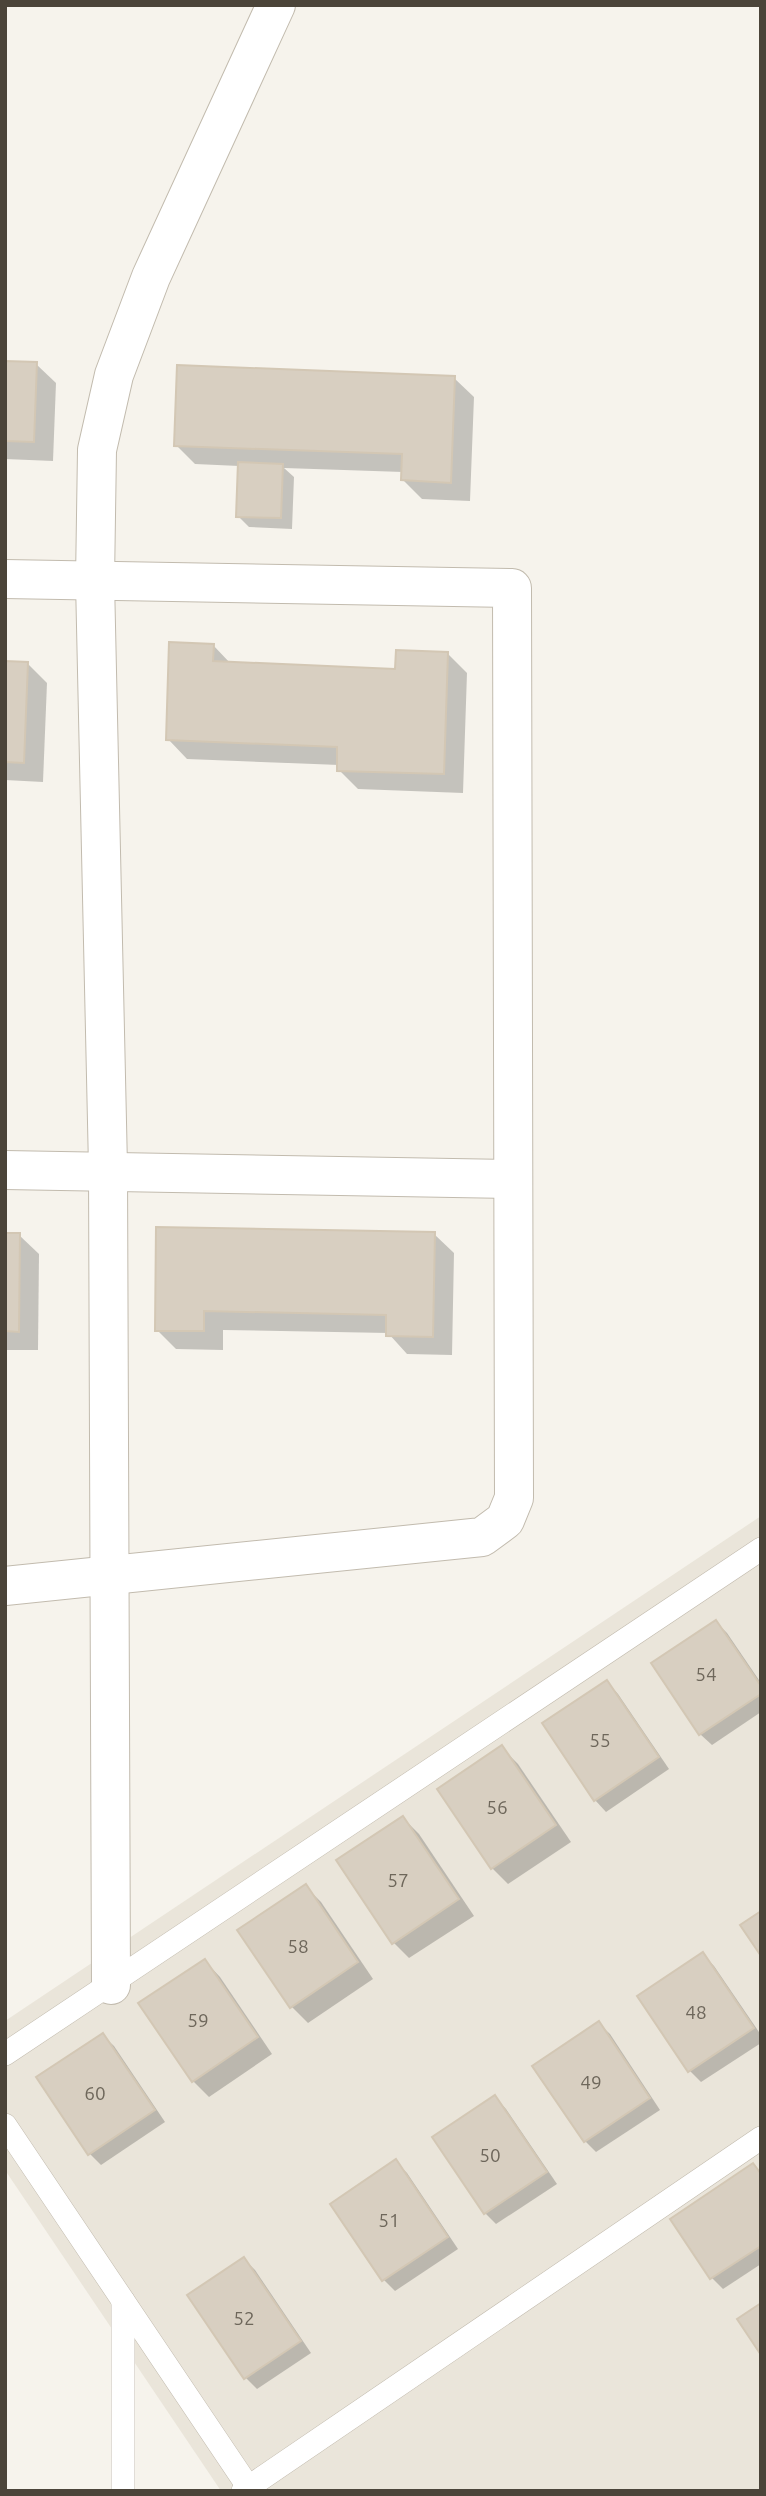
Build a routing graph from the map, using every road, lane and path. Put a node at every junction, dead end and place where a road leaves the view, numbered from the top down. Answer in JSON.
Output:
{"nodes":[{"id":1,"x":276,"y":5,"type":"edge"},
{"id":2,"x":5,"y":579,"type":"edge"},
{"id":3,"x":96,"y":581,"type":"junction"},
{"id":4,"x":5,"y":1170,"type":"edge"},
{"id":5,"x":108,"y":1172,"type":"junction"},
{"id":6,"x":513,"y":1178,"type":"junction"},
{"id":7,"x":761,"y":1549,"type":"edge"},
{"id":8,"x":110,"y":1575,"type":"junction"},
{"id":9,"x":5,"y":1586,"type":"edge"},
{"id":10,"x":111,"y":1985,"type":"junction"},
{"id":11,"x":5,"y":2054,"type":"edge"},
{"id":12,"x":5,"y":2125,"type":"edge"},
{"id":13,"x":761,"y":2138,"type":"edge"},
{"id":14,"x":124,"y":2301,"type":"junction"},
{"id":15,"x":248,"y":2489,"type":"edge"},
{"id":16,"x":123,"y":2491,"type":"edge"}],
"edges":[{"from":1,"to":3,"type":"street"},
{"from":2,"to":3,"type":"street"},
{"from":3,"to":5,"type":"street"},
{"from":3,"to":6,"type":"street"},
{"from":4,"to":5,"type":"street"},
{"from":5,"to":6,"type":"street"},
{"from":5,"to":8,"type":"street"},
{"from":6,"to":8,"type":"street"},
{"from":7,"to":10,"type":"lane"},
{"from":8,"to":9,"type":"street"},
{"from":8,"to":10,"type":"street"},
{"from":10,"to":11,"type":"lane"},
{"from":12,"to":14,"type":"lane"},
{"from":13,"to":15,"type":"lane"},
{"from":14,"to":15,"type":"lane"},
{"from":14,"to":16,"type":"lane"}]}
